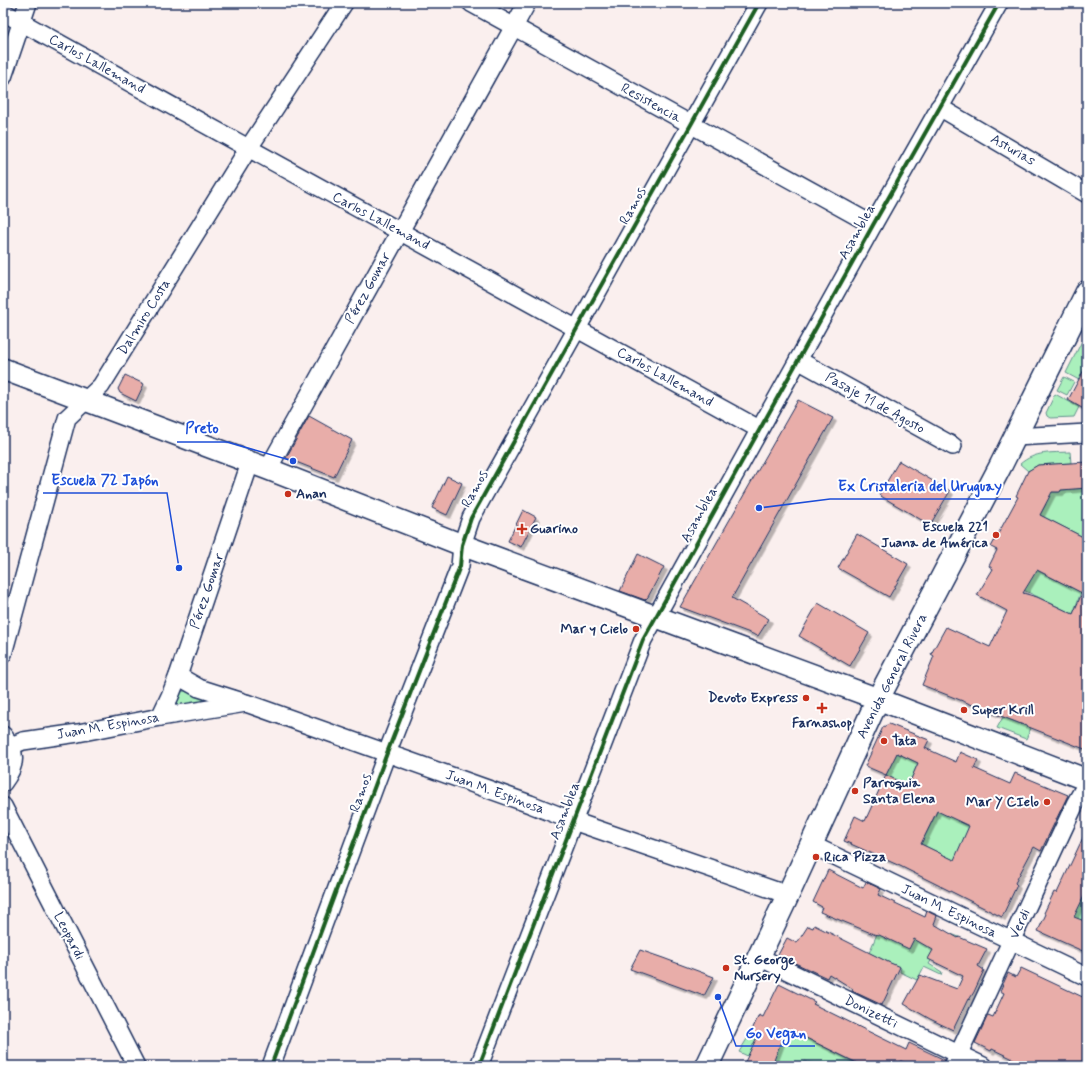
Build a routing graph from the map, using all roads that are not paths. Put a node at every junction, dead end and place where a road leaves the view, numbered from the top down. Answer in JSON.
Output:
{"nodes":[{"id":1,"x":28,"y":3,"type":"edge"},
{"id":2,"x":344,"y":3,"type":"edge"},
{"id":3,"x":472,"y":3,"type":"edge"},
{"id":4,"x":527,"y":3,"type":"edge"},
{"id":5,"x":759,"y":3,"type":"edge"},
{"id":6,"x":999,"y":3,"type":"edge"},
{"id":7,"x":3,"y":12,"type":"edge"},
{"id":8,"x":22,"y":22,"type":"junction"},
{"id":9,"x":514,"y":26,"type":"junction"},
{"id":10,"x":3,"y":77,"type":"edge"},
{"id":11,"x":939,"y":108,"type":"junction"},
{"id":12,"x":691,"y":125,"type":"junction"},
{"id":13,"x":248,"y":149,"type":"junction"},
{"id":14,"x":1087,"y":194,"type":"edge"},
{"id":15,"x":873,"y":225,"type":"junction"},
{"id":16,"x":400,"y":231,"type":"junction"},
{"id":17,"x":1087,"y":292,"type":"edge"},
{"id":18,"x":577,"y":328,"type":"junction"},
{"id":19,"x":798,"y":360,"type":"junction"},
{"id":20,"x":3,"y":369,"type":"edge"},
{"id":21,"x":85,"y":401,"type":"junction"},
{"id":22,"x":759,"y":429,"type":"junction"},
{"id":23,"x":1087,"y":433,"type":"edge"},
{"id":24,"x":1015,"y":437,"type":"junction"},
{"id":25,"x":953,"y":446,"type":"dead end"},
{"id":26,"x":259,"y":466,"type":"junction"},
{"id":27,"x":462,"y":545,"type":"junction"},
{"id":28,"x":655,"y":618,"type":"junction"},
{"id":29,"x":3,"y":654,"type":"edge"},
{"id":30,"x":178,"y":676,"type":"junction"},
{"id":31,"x":878,"y":699,"type":"junction"},
{"id":32,"x":246,"y":703,"type":"junction"},
{"id":33,"x":160,"y":717,"type":"junction"},
{"id":34,"x":7,"y":741,"type":"edge"},
{"id":35,"x":387,"y":753,"type":"junction"},
{"id":36,"x":1087,"y":781,"type":"edge"},
{"id":37,"x":3,"y":783,"type":"edge"},
{"id":38,"x":3,"y":806,"type":"edge"},
{"id":39,"x":573,"y":821,"type":"junction"},
{"id":40,"x":812,"y":844,"type":"junction"},
{"id":41,"x":788,"y":895,"type":"junction"},
{"id":42,"x":1012,"y":941,"type":"junction"},
{"id":43,"x":759,"y":957,"type":"junction"},
{"id":44,"x":1087,"y":977,"type":"edge"},
{"id":45,"x":956,"y":1060,"type":"edge"},
{"id":46,"x":136,"y":1066,"type":"edge"},
{"id":47,"x":271,"y":1066,"type":"edge"},
{"id":48,"x":478,"y":1066,"type":"edge"},
{"id":49,"x":707,"y":1066,"type":"edge"},
{"id":50,"x":983,"y":1066,"type":"edge"}],
"edges":[{"from":1,"to":8,"type":"street"},
{"from":2,"to":13,"type":"street","name":"Dalmiro Costa"},
{"from":3,"to":9,"type":"street","name":"Resistencia"},
{"from":4,"to":9,"type":"street","name":"Pérez Gomar"},
{"from":5,"to":12,"type":"street","name":"Ramos"},
{"from":6,"to":11,"type":"street","name":"Asamblea"},
{"from":7,"to":8,"type":"street","name":"Carlos Lallemand"},
{"from":8,"to":10,"type":"street"},
{"from":8,"to":13,"type":"street","name":"Carlos Lallemand"},
{"from":9,"to":12,"type":"street","name":"Resistencia"},
{"from":9,"to":16,"type":"street","name":"Pérez Gomar"},
{"from":11,"to":14,"type":"street","name":"Asturias"},
{"from":11,"to":15,"type":"street","name":"Asamblea"},
{"from":12,"to":15,"type":"street","name":"Resistencia"},
{"from":12,"to":18,"type":"street","name":"Ramos"},
{"from":13,"to":16,"type":"street","name":"Carlos Lallemand"},
{"from":13,"to":21,"type":"street","name":"Dalmiro Costa"},
{"from":15,"to":19,"type":"street","name":"Asamblea"},
{"from":16,"to":18,"type":"street","name":"Carlos Lallemand"},
{"from":16,"to":26,"type":"street","name":"Pérez Gomar"},
{"from":17,"to":24,"type":"main road","name":"Avenida General Rivera"},
{"from":18,"to":22,"type":"street","name":"Carlos Lallemand"},
{"from":18,"to":27,"type":"street","name":"Ramos"},
{"from":19,"to":22,"type":"street","name":"Asamblea"},
{"from":19,"to":25,"type":"street","name":"Pasaje 11 de Agosto"},
{"from":20,"to":21,"type":"street"},
{"from":21,"to":26,"type":"street"},
{"from":21,"to":29,"type":"street","name":"Dalmiro Costa"},
{"from":22,"to":28,"type":"street","name":"Asamblea"},
{"from":23,"to":24,"type":"street"},
{"from":24,"to":31,"type":"main road","name":"Avenida General Rivera"},
{"from":26,"to":27,"type":"street"},
{"from":26,"to":30,"type":"street","name":"Pérez Gomar"},
{"from":27,"to":28,"type":"street"},
{"from":27,"to":35,"type":"street","name":"Ramos"},
{"from":28,"to":31,"type":"street"},
{"from":28,"to":39,"type":"street","name":"Asamblea"},
{"from":30,"to":32,"type":"street","name":"Juan M. Espinosa"},
{"from":30,"to":33,"type":"street","name":"Pérez Gomar"},
{"from":31,"to":36,"type":"street"},
{"from":31,"to":40,"type":"main road","name":"Avenida General Rivera"},
{"from":32,"to":33,"type":"street","name":"Juan M. Espinosa"},
{"from":32,"to":35,"type":"street","name":"Juan M. Espinosa"},
{"from":33,"to":34,"type":"street","name":"Juan M. Espinosa"},
{"from":34,"to":37,"type":"street","name":"Juan M. Espinosa"},
{"from":35,"to":39,"type":"street","name":"Juan M. Espinosa"},
{"from":35,"to":47,"type":"street","name":"Ramos"},
{"from":36,"to":42,"type":"street","name":"Verdi"},
{"from":38,"to":46,"type":"street","name":"Leopardi"},
{"from":39,"to":41,"type":"street","name":"Juan M. Espinosa"},
{"from":39,"to":48,"type":"street","name":"Asamblea"},
{"from":40,"to":41,"type":"main road","name":"Avenida General Rivera"},
{"from":40,"to":42,"type":"street","name":"Juan M. Espinosa"},
{"from":41,"to":43,"type":"main road","name":"Avenida General Rivera"},
{"from":42,"to":44,"type":"street","name":"Juan M. Espinosa"},
{"from":42,"to":45,"type":"street","name":"Verdi"},
{"from":43,"to":45,"type":"street","name":"Donizetti"},
{"from":43,"to":49,"type":"main road","name":"Avenida General Rivera"},
{"from":45,"to":50,"type":"street","name":"Donizetti"}]}
